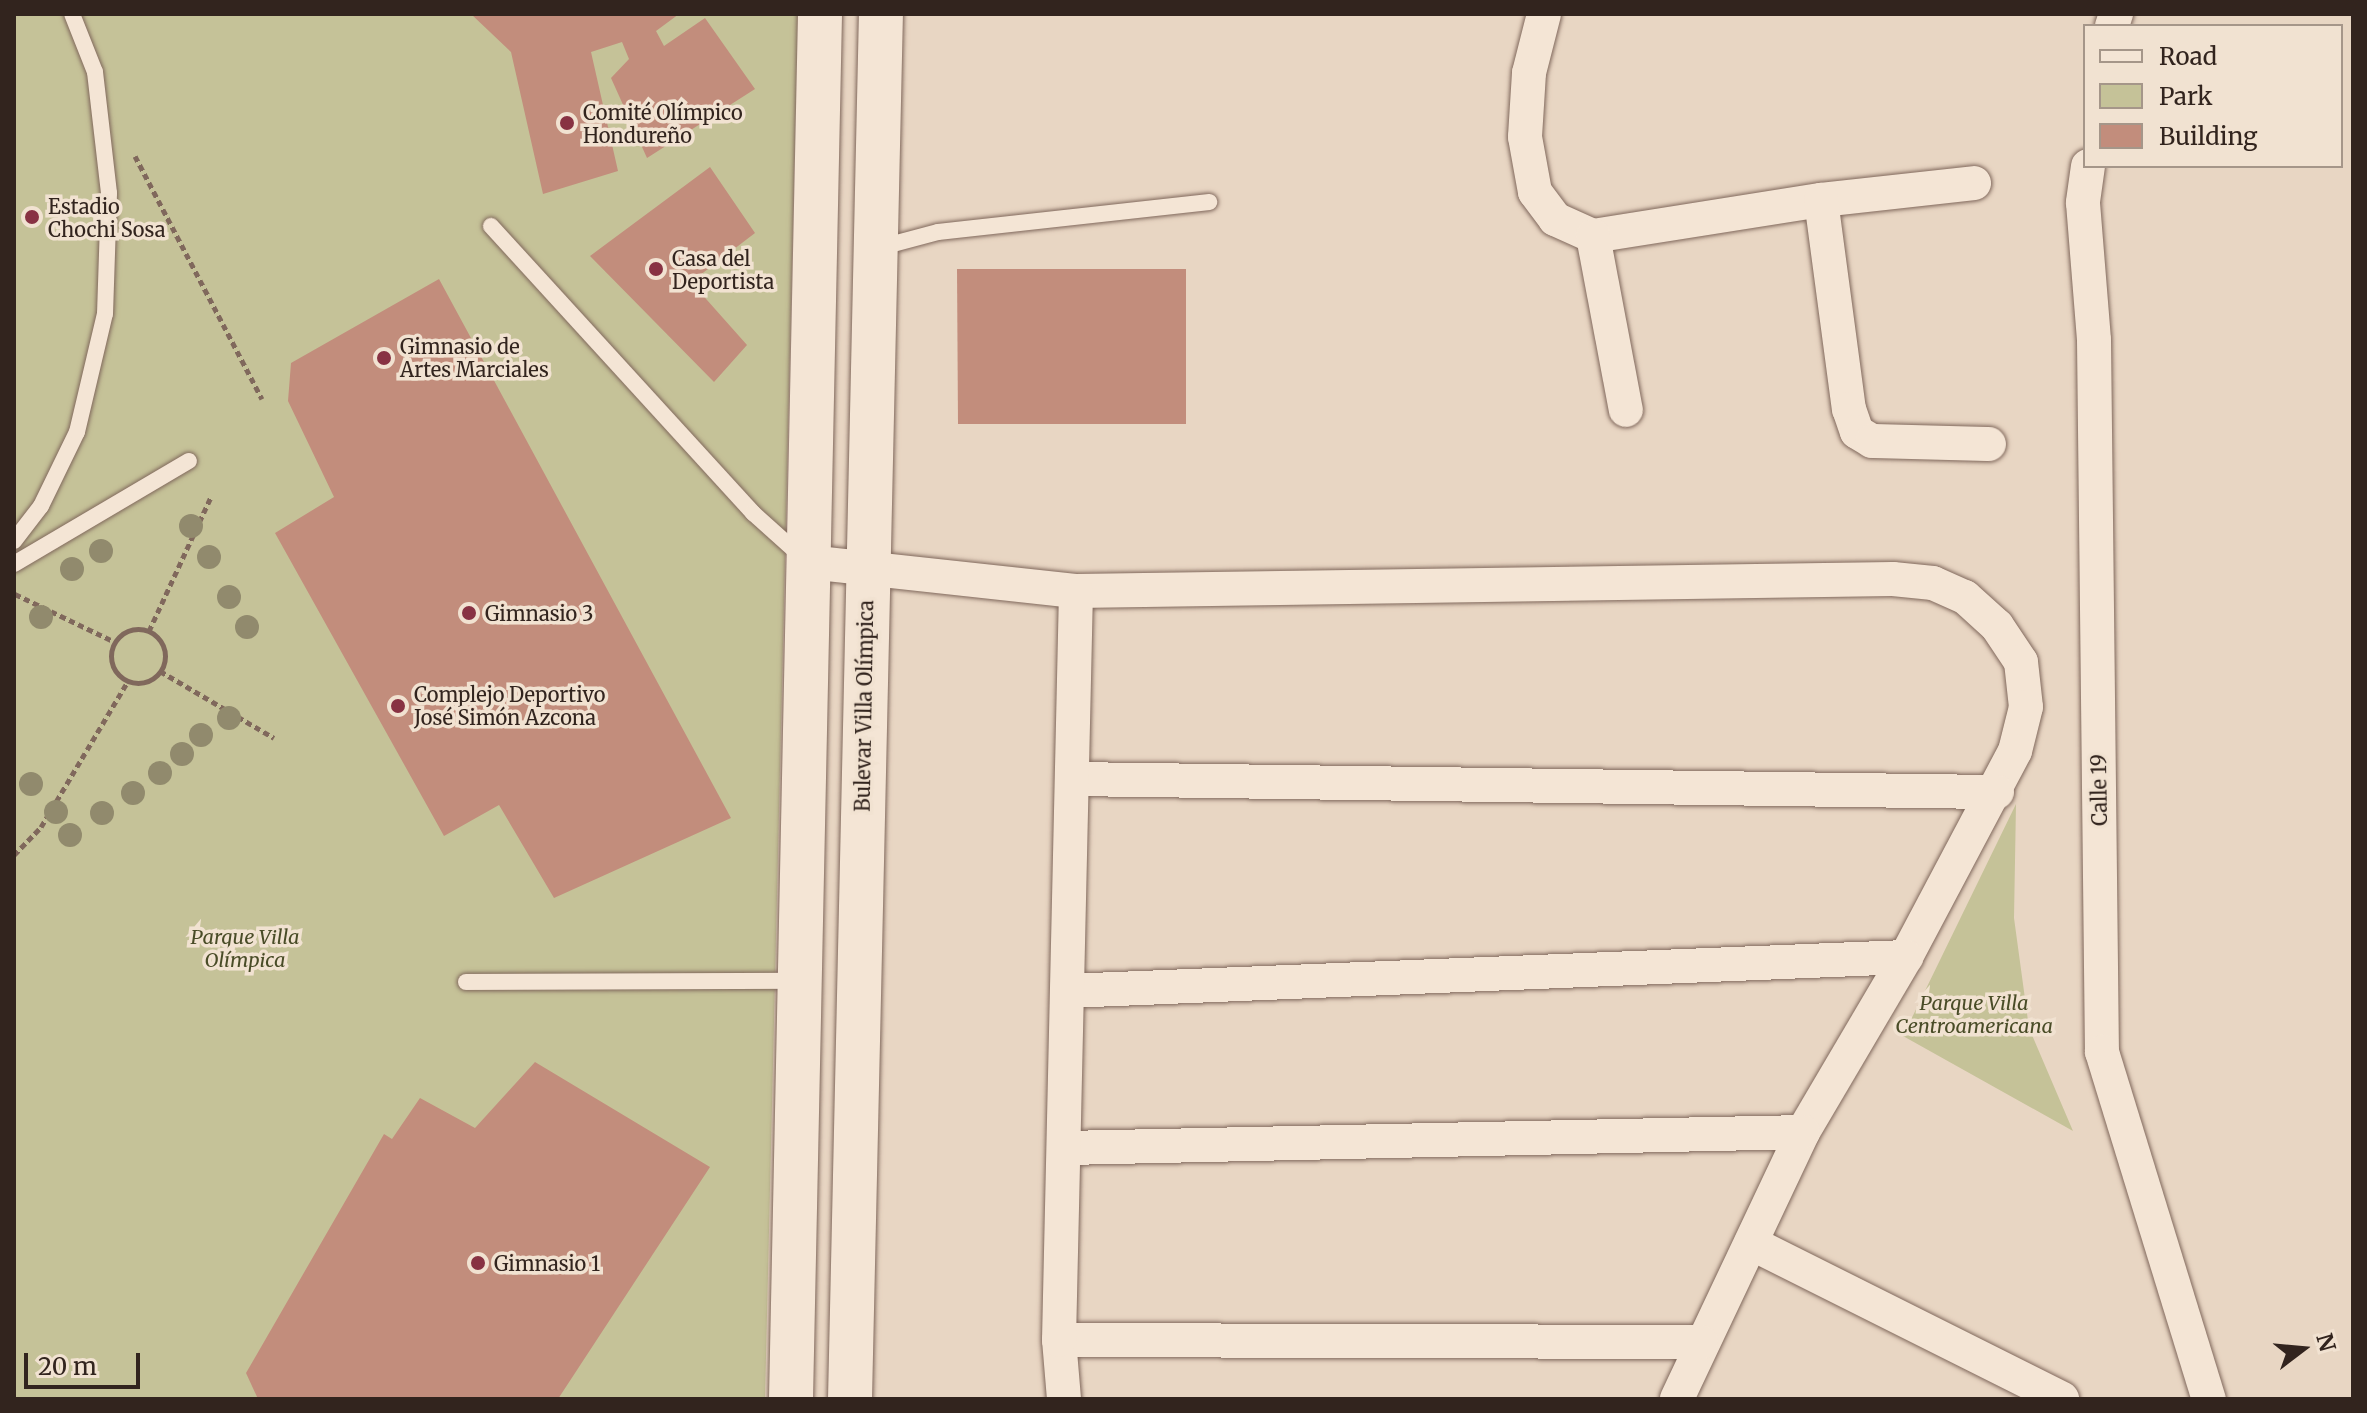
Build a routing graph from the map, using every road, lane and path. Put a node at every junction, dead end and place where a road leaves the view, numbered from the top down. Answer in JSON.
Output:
{"nodes":[{"id":1,"x":72,"y":14,"type":"edge"},
{"id":2,"x":820,"y":14,"type":"edge"},
{"id":3,"x":881,"y":14,"type":"edge"},
{"id":4,"x":1544,"y":14,"type":"edge"},
{"id":5,"x":132,"y":149,"type":"dead end"},
{"id":6,"x":2088,"y":168,"type":"edge"},
{"id":7,"x":1974,"y":183,"type":"dead end"},
{"id":8,"x":1821,"y":200,"type":"junction"},
{"id":9,"x":1209,"y":202,"type":"dead end"},
{"id":10,"x":491,"y":226,"type":"dead end"},
{"id":11,"x":1593,"y":236,"type":"junction"},
{"id":12,"x":875,"y":249,"type":"junction"},
{"id":13,"x":262,"y":399,"type":"dead end"},
{"id":14,"x":1626,"y":410,"type":"dead end"},
{"id":15,"x":1989,"y":444,"type":"dead end"},
{"id":16,"x":189,"y":461,"type":"dead end"},
{"id":17,"x":211,"y":497,"type":"dead end"},
{"id":18,"x":14,"y":541,"type":"edge"},
{"id":19,"x":808,"y":562,"type":"junction"},
{"id":20,"x":14,"y":564,"type":"edge"},
{"id":21,"x":867,"y":567,"type":"junction"},
{"id":22,"x":1076,"y":591,"type":"junction"},
{"id":23,"x":14,"y":593,"type":"edge"},
{"id":24,"x":149,"y":631,"type":"junction"},
{"id":25,"x":115,"y":642,"type":"junction"},
{"id":26,"x":160,"y":671,"type":"junction"},
{"id":27,"x":128,"y":681,"type":"junction"},
{"id":28,"x":274,"y":738,"type":"dead end"},
{"id":29,"x":1072,"y":779,"type":"junction"},
{"id":30,"x":1997,"y":792,"type":"junction"},
{"id":31,"x":14,"y":855,"type":"edge"},
{"id":32,"x":1906,"y":957,"type":"junction"},
{"id":33,"x":798,"y":981,"type":"junction"},
{"id":34,"x":466,"y":982,"type":"dead end"},
{"id":35,"x":1067,"y":991,"type":"junction"},
{"id":36,"x":1803,"y":1132,"type":"junction"},
{"id":37,"x":1066,"y":1148,"type":"junction"},
{"id":38,"x":1751,"y":1243,"type":"junction"},
{"id":39,"x":1059,"y":1340,"type":"junction"},
{"id":40,"x":1701,"y":1342,"type":"junction"},
{"id":41,"x":791,"y":1399,"type":"edge"},
{"id":42,"x":850,"y":1399,"type":"edge"},
{"id":43,"x":1064,"y":1399,"type":"edge"},
{"id":44,"x":1677,"y":1399,"type":"edge"},
{"id":45,"x":2062,"y":1399,"type":"edge"},
{"id":46,"x":2209,"y":1399,"type":"edge"}],
"edges":[{"from":1,"to":18,"type":"lane"},
{"from":2,"to":19,"type":"main road"},
{"from":3,"to":12,"type":"main road","name":"Bulevar Villa Olímpica"},
{"from":4,"to":11,"type":"street"},
{"from":5,"to":13,"type":"path"},
{"from":6,"to":46,"type":"street","name":"Calle 19"},
{"from":7,"to":8,"type":"street"},
{"from":8,"to":11,"type":"street"},
{"from":8,"to":15,"type":"street"},
{"from":9,"to":12,"type":"lane"},
{"from":10,"to":19,"type":"lane"},
{"from":11,"to":14,"type":"street"},
{"from":12,"to":21,"type":"main road","name":"Bulevar Villa Olímpica"},
{"from":16,"to":20,"type":"lane"},
{"from":17,"to":24,"type":"path"},
{"from":19,"to":21,"type":"street"},
{"from":19,"to":33,"type":"main road"},
{"from":21,"to":22,"type":"street"},
{"from":21,"to":42,"type":"main road","name":"Bulevar Villa Olímpica"},
{"from":22,"to":29,"type":"street"},
{"from":22,"to":30,"type":"street"},
{"from":23,"to":25,"type":"path"},
{"from":24,"to":25,"type":"path"},
{"from":24,"to":26,"type":"path"},
{"from":25,"to":27,"type":"path"},
{"from":26,"to":27,"type":"path"},
{"from":26,"to":28,"type":"path"},
{"from":27,"to":31,"type":"path"},
{"from":29,"to":30,"type":"street"},
{"from":29,"to":35,"type":"street"},
{"from":30,"to":32,"type":"street"},
{"from":32,"to":35,"type":"street"},
{"from":32,"to":36,"type":"street"},
{"from":33,"to":34,"type":"lane"},
{"from":33,"to":41,"type":"main road"},
{"from":35,"to":37,"type":"street"},
{"from":36,"to":37,"type":"street"},
{"from":36,"to":38,"type":"street"},
{"from":37,"to":39,"type":"street"},
{"from":38,"to":40,"type":"street"},
{"from":38,"to":45,"type":"street"},
{"from":39,"to":40,"type":"street"},
{"from":39,"to":43,"type":"street"},
{"from":40,"to":44,"type":"street"}]}
